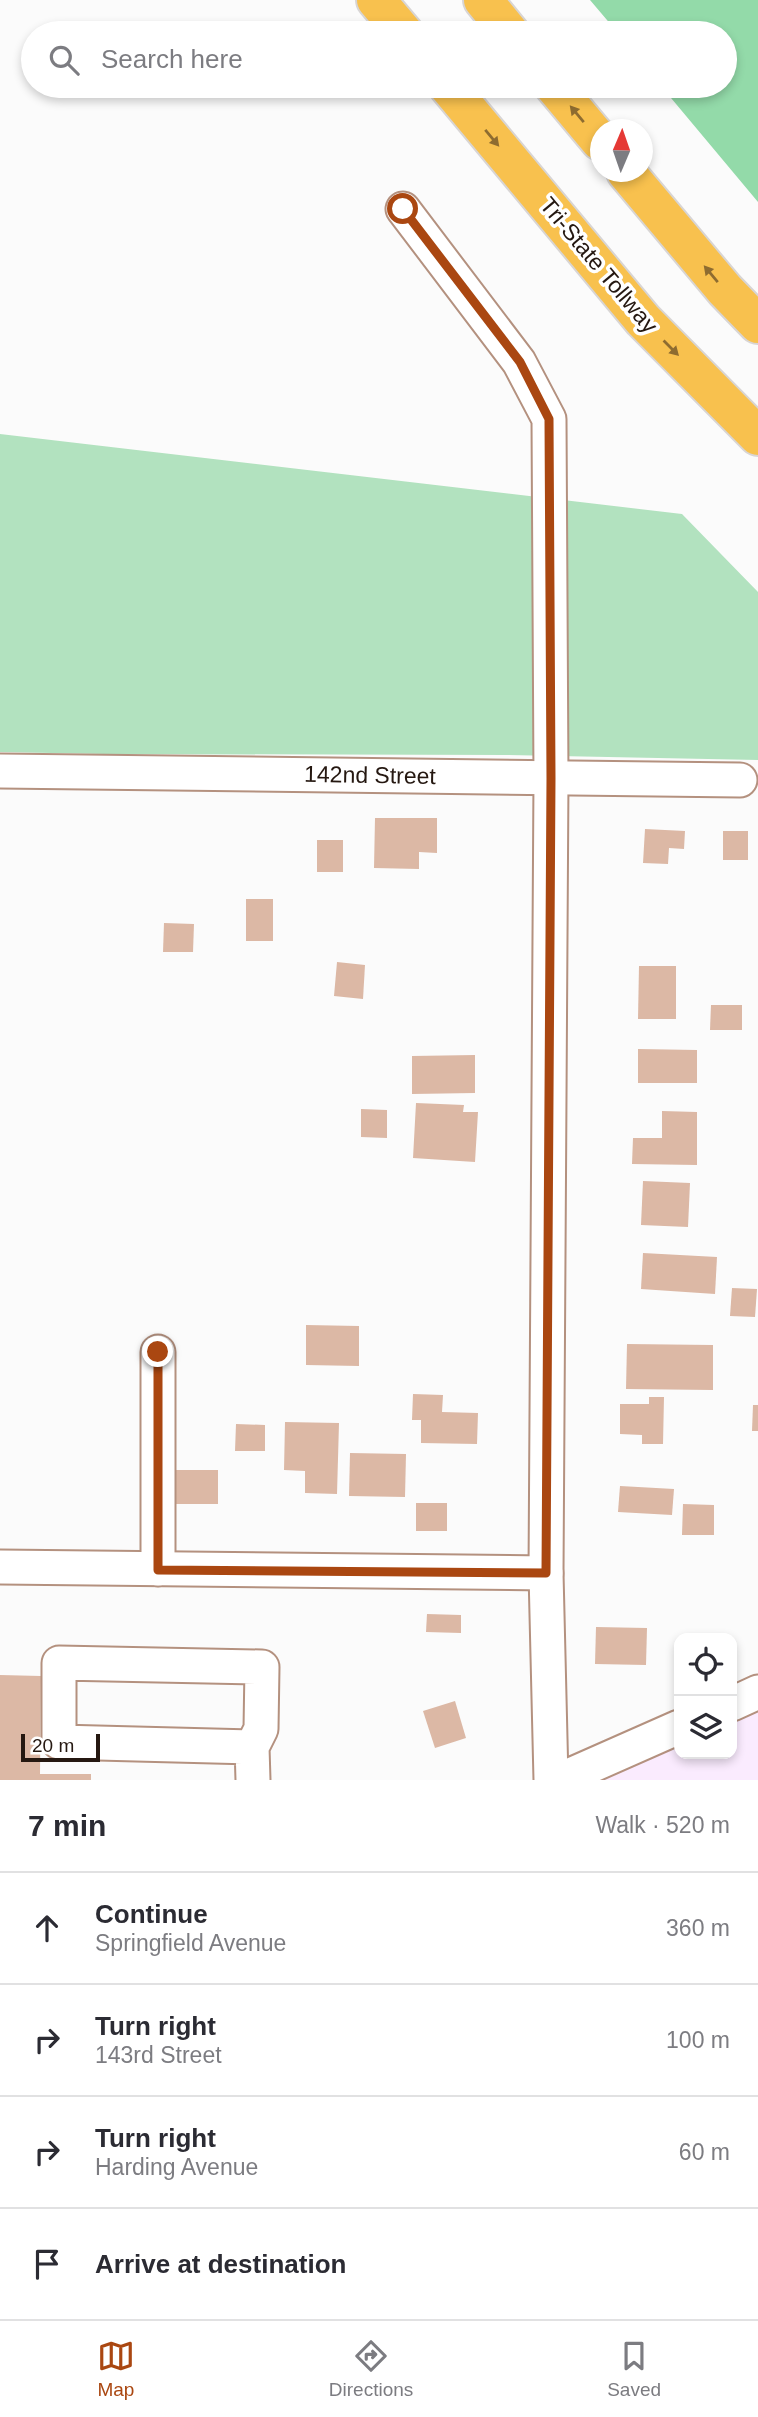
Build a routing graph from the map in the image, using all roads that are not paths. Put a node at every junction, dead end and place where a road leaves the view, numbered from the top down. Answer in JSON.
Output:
{"nodes":[{"id":1,"x":376,"y":0,"type":"edge"},
{"id":2,"x":483,"y":0,"type":"edge"},
{"id":3,"x":394,"y":21,"type":"edge"},
{"id":4,"x":500,"y":21,"type":"edge"},
{"id":5,"x":458,"y":98,"type":"edge"},
{"id":6,"x":564,"y":98,"type":"edge"},
{"id":7,"x":590,"y":129,"type":"edge"},
{"id":8,"x":634,"y":182,"type":"edge"},
{"id":9,"x":403,"y":209,"type":"dead end"},
{"id":10,"x":758,"y":324,"type":"edge"},
{"id":11,"x":758,"y":436,"type":"edge"},
{"id":12,"x":0,"y":771,"type":"edge"},
{"id":13,"x":551,"y":778,"type":"junction"},
{"id":14,"x":740,"y":780,"type":"dead end"},
{"id":15,"x":158,"y":1352,"type":"dead end"},
{"id":16,"x":0,"y":1567,"type":"edge"},
{"id":17,"x":158,"y":1570,"type":"junction"},
{"id":18,"x":546,"y":1573,"type":"junction"},
{"id":19,"x":758,"y":1692,"type":"edge"},
{"id":20,"x":737,"y":1701,"type":"edge"},
{"id":21,"x":674,"y":1729,"type":"edge"},
{"id":22,"x":252,"y":1747,"type":"junction"},
{"id":23,"x":253,"y":1780,"type":"edge"},
{"id":24,"x":551,"y":1780,"type":"edge"},
{"id":25,"x":559,"y":1780,"type":"edge"}],
"edges":[{"from":1,"to":3,"type":"highway"},
{"from":2,"to":4,"type":"highway"},
{"from":5,"to":11,"type":"highway","name":"Tri-State Tollway","one_way":true},
{"from":7,"to":6,"type":"highway","one_way":true},
{"from":10,"to":8,"type":"highway","one_way":true},
{"from":9,"to":13,"type":"street"},
{"from":12,"to":13,"type":"street","name":"142nd Street"},
{"from":13,"to":14,"type":"street","name":"142nd Street"},
{"from":13,"to":18,"type":"street"},
{"from":15,"to":17,"type":"street"},
{"from":16,"to":17,"type":"street"},
{"from":17,"to":18,"type":"street"},
{"from":18,"to":24,"type":"street"},
{"from":19,"to":20,"type":"street"},
{"from":21,"to":25,"type":"street"},
{"from":22,"to":22,"type":"street"},
{"from":22,"to":23,"type":"street"}]}
